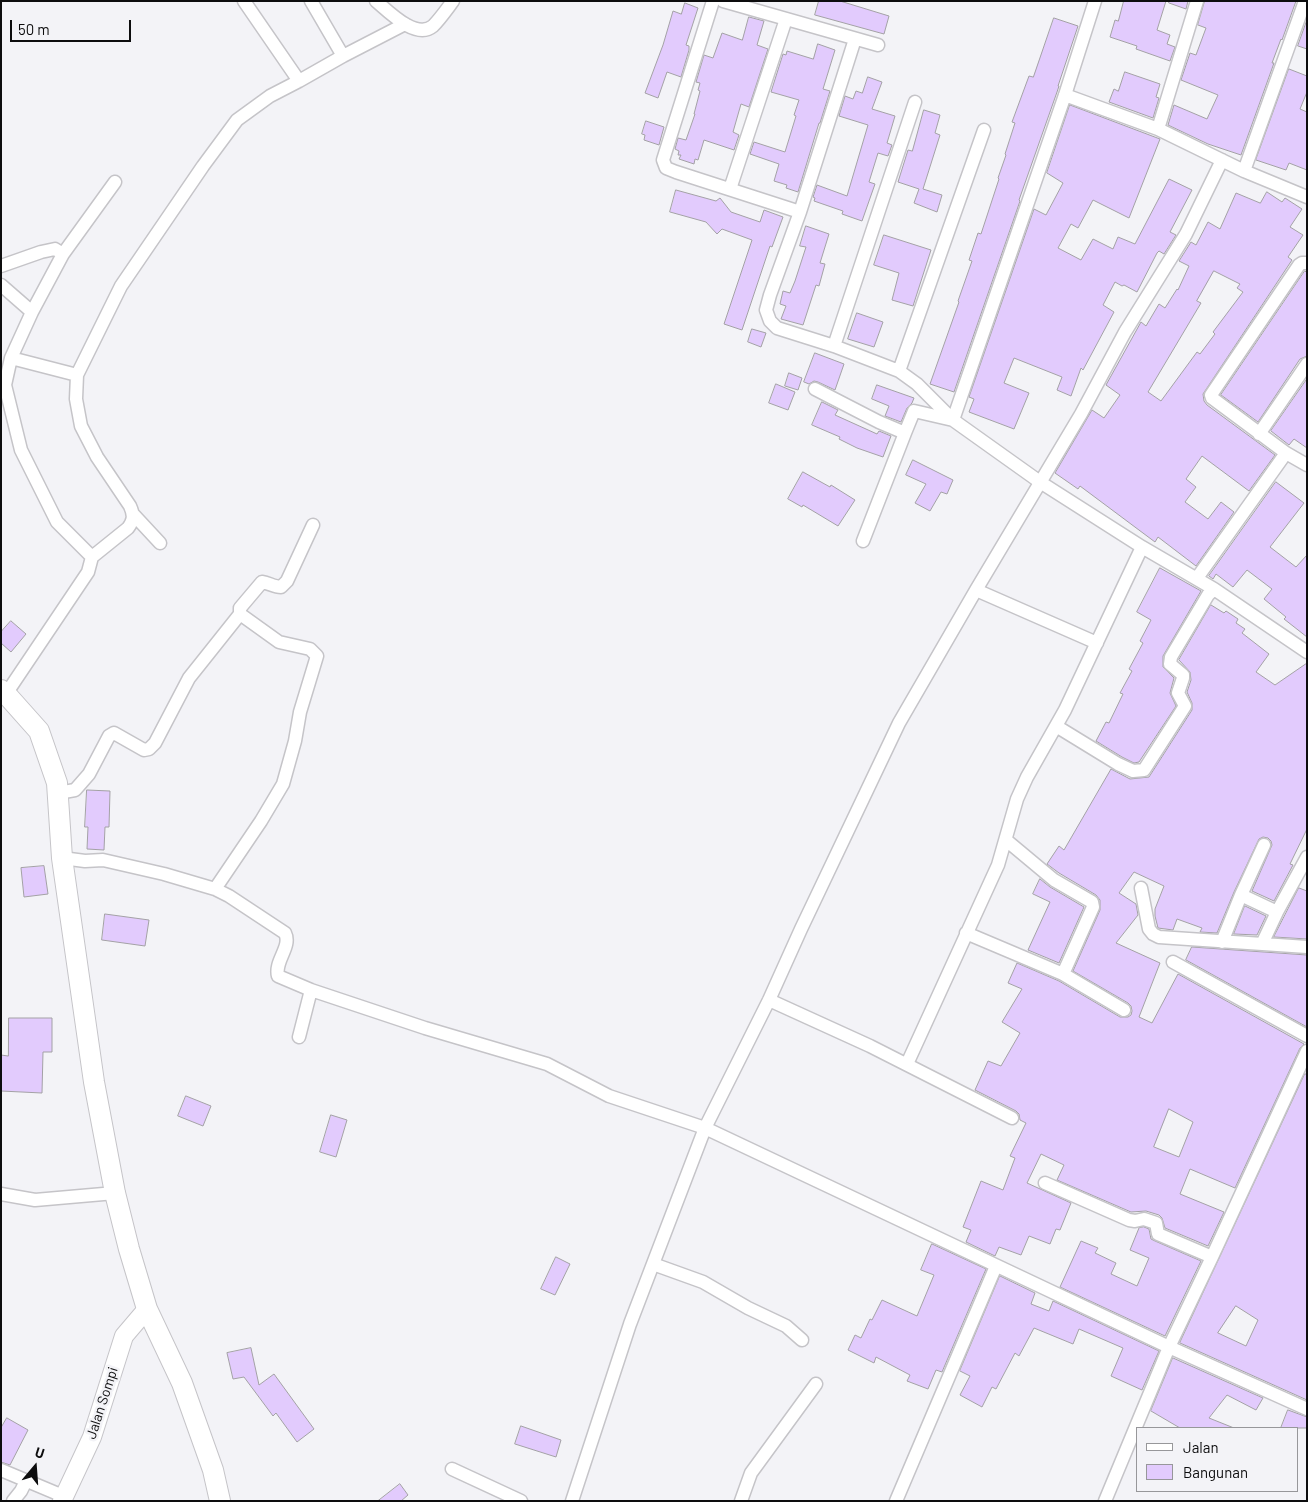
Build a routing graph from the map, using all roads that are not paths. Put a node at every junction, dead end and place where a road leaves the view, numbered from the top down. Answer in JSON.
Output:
{"nodes":[{"id":1,"x":244,"y":1,"type":"edge"},
{"id":2,"x":311,"y":1,"type":"edge"},
{"id":3,"x":376,"y":1,"type":"edge"},
{"id":4,"x":453,"y":1,"type":"edge"},
{"id":5,"x":713,"y":1,"type":"edge"},
{"id":6,"x":723,"y":1,"type":"edge"},
{"id":7,"x":1095,"y":1,"type":"edge"},
{"id":8,"x":1197,"y":1,"type":"edge"},
{"id":9,"x":1305,"y":1,"type":"edge"},
{"id":10,"x":786,"y":19,"type":"junction"},
{"id":11,"x":405,"y":24,"type":"junction"},
{"id":12,"x":855,"y":39,"type":"junction"},
{"id":13,"x":878,"y":45,"type":"dead end"},
{"id":14,"x":343,"y":56,"type":"junction"},
{"id":15,"x":299,"y":81,"type":"junction"},
{"id":16,"x":1064,"y":95,"type":"junction"},
{"id":17,"x":915,"y":102,"type":"dead end"},
{"id":18,"x":1158,"y":129,"type":"junction"},
{"id":19,"x":984,"y":130,"type":"dead end"},
{"id":20,"x":1222,"y":160,"type":"junction"},
{"id":21,"x":1244,"y":170,"type":"junction"},
{"id":22,"x":115,"y":182,"type":"dead end"},
{"id":23,"x":730,"y":189,"type":"junction"},
{"id":24,"x":1307,"y":198,"type":"edge"},
{"id":25,"x":800,"y":212,"type":"junction"},
{"id":26,"x":63,"y":254,"type":"junction"},
{"id":27,"x":1307,"y":263,"type":"edge"},
{"id":28,"x":1,"y":266,"type":"edge"},
{"id":29,"x":1,"y":285,"type":"edge"},
{"id":30,"x":32,"y":312,"type":"junction"},
{"id":31,"x":834,"y":346,"type":"junction"},
{"id":32,"x":11,"y":358,"type":"junction"},
{"id":33,"x":1307,"y":364,"type":"edge"},
{"id":34,"x":900,"y":370,"type":"junction"},
{"id":35,"x":77,"y":375,"type":"junction"},
{"id":36,"x":3,"y":383,"type":"edge"},
{"id":37,"x":815,"y":389,"type":"dead end"},
{"id":38,"x":953,"y":420,"type":"junction"},
{"id":39,"x":905,"y":433,"type":"junction"},
{"id":40,"x":1259,"y":434,"type":"junction"},
{"id":41,"x":1286,"y":453,"type":"junction"},
{"id":42,"x":1307,"y":465,"type":"edge"},
{"id":43,"x":1040,"y":482,"type":"junction"},
{"id":44,"x":134,"y":515,"type":"junction"},
{"id":45,"x":313,"y":525,"type":"dead end"},
{"id":46,"x":863,"y":541,"type":"dead end"},
{"id":47,"x":160,"y":543,"type":"dead end"},
{"id":48,"x":1142,"y":547,"type":"junction"},
{"id":49,"x":92,"y":557,"type":"junction"},
{"id":50,"x":1197,"y":578,"type":"junction"},
{"id":51,"x":1214,"y":589,"type":"junction"},
{"id":52,"x":976,"y":590,"type":"junction"},
{"id":53,"x":240,"y":614,"type":"junction"},
{"id":54,"x":1098,"y":643,"type":"junction"},
{"id":55,"x":1307,"y":652,"type":"edge"},
{"id":56,"x":4,"y":692,"type":"edge"},
{"id":57,"x":1056,"y":726,"type":"junction"},
{"id":58,"x":58,"y":793,"type":"junction"},
{"id":59,"x":1006,"y":840,"type":"junction"},
{"id":60,"x":1264,"y":845,"type":"dead end"},
{"id":61,"x":1307,"y":857,"type":"edge"},
{"id":62,"x":62,"y":858,"type":"junction"},
{"id":63,"x":1141,"y":888,"type":"dead end"},
{"id":64,"x":215,"y":889,"type":"junction"},
{"id":65,"x":1241,"y":895,"type":"junction"},
{"id":66,"x":1277,"y":912,"type":"junction"},
{"id":67,"x":966,"y":933,"type":"junction"},
{"id":68,"x":1222,"y":942,"type":"junction"},
{"id":69,"x":1262,"y":944,"type":"junction"},
{"id":70,"x":1307,"y":947,"type":"edge"},
{"id":71,"x":1173,"y":962,"type":"dead end"},
{"id":72,"x":1063,"y":974,"type":"junction"},
{"id":73,"x":312,"y":990,"type":"junction"},
{"id":74,"x":770,"y":1000,"type":"junction"},
{"id":75,"x":1124,"y":1010,"type":"dead end"},
{"id":76,"x":1307,"y":1036,"type":"edge"},
{"id":77,"x":299,"y":1037,"type":"dead end"},
{"id":78,"x":1307,"y":1051,"type":"edge"},
{"id":79,"x":906,"y":1064,"type":"junction"},
{"id":80,"x":1012,"y":1118,"type":"dead end"},
{"id":81,"x":705,"y":1128,"type":"junction"},
{"id":82,"x":1046,"y":1183,"type":"dead end"},
{"id":83,"x":115,"y":1193,"type":"junction"},
{"id":84,"x":1,"y":1194,"type":"edge"},
{"id":85,"x":1212,"y":1257,"type":"junction"},
{"id":86,"x":653,"y":1264,"type":"junction"},
{"id":87,"x":996,"y":1266,"type":"junction"},
{"id":88,"x":142,"y":1314,"type":"junction"},
{"id":89,"x":802,"y":1340,"type":"dead end"},
{"id":90,"x":1169,"y":1347,"type":"junction"},
{"id":91,"x":816,"y":1384,"type":"dead end"},
{"id":92,"x":1307,"y":1409,"type":"edge"},
{"id":93,"x":452,"y":1469,"type":"dead end"},
{"id":94,"x":1,"y":1470,"type":"edge"},
{"id":95,"x":26,"y":1480,"type":"junction"},
{"id":96,"x":63,"y":1498,"type":"edge"},
{"id":97,"x":13,"y":1501,"type":"edge"},
{"id":98,"x":220,"y":1501,"type":"edge"},
{"id":99,"x":521,"y":1501,"type":"edge"},
{"id":100,"x":572,"y":1501,"type":"edge"},
{"id":101,"x":741,"y":1501,"type":"edge"},
{"id":102,"x":896,"y":1501,"type":"edge"},
{"id":103,"x":1105,"y":1501,"type":"edge"}],
"edges":[{"from":1,"to":15,"type":"street"},
{"from":2,"to":14,"type":"street"},
{"from":3,"to":11,"type":"street"},
{"from":4,"to":11,"type":"street"},
{"from":5,"to":23,"type":"street"},
{"from":6,"to":10,"type":"street"},
{"from":7,"to":16,"type":"street"},
{"from":8,"to":18,"type":"street"},
{"from":9,"to":21,"type":"street"},
{"from":10,"to":12,"type":"street"},
{"from":10,"to":23,"type":"street"},
{"from":11,"to":14,"type":"street"},
{"from":12,"to":13,"type":"street"},
{"from":12,"to":25,"type":"street"},
{"from":14,"to":15,"type":"street"},
{"from":15,"to":35,"type":"street"},
{"from":16,"to":18,"type":"street"},
{"from":16,"to":38,"type":"street"},
{"from":17,"to":31,"type":"street"},
{"from":18,"to":20,"type":"street"},
{"from":19,"to":34,"type":"street"},
{"from":20,"to":21,"type":"street"},
{"from":20,"to":43,"type":"street"},
{"from":21,"to":24,"type":"street"},
{"from":22,"to":26,"type":"street"},
{"from":23,"to":25,"type":"street"},
{"from":25,"to":31,"type":"street"},
{"from":26,"to":28,"type":"street"},
{"from":26,"to":30,"type":"street"},
{"from":27,"to":40,"type":"street"},
{"from":29,"to":30,"type":"street"},
{"from":30,"to":32,"type":"street"},
{"from":31,"to":34,"type":"street"},
{"from":32,"to":35,"type":"street"},
{"from":32,"to":36,"type":"street"},
{"from":33,"to":40,"type":"street"},
{"from":34,"to":38,"type":"street"},
{"from":35,"to":44,"type":"street"},
{"from":36,"to":49,"type":"street"},
{"from":37,"to":39,"type":"street"},
{"from":38,"to":39,"type":"street"},
{"from":38,"to":43,"type":"street"},
{"from":39,"to":46,"type":"street"},
{"from":40,"to":41,"type":"street"},
{"from":41,"to":42,"type":"street"},
{"from":41,"to":50,"type":"street"},
{"from":43,"to":48,"type":"street"},
{"from":43,"to":52,"type":"street"},
{"from":44,"to":47,"type":"street"},
{"from":44,"to":49,"type":"street"},
{"from":45,"to":53,"type":"street"},
{"from":48,"to":50,"type":"street"},
{"from":48,"to":54,"type":"street"},
{"from":49,"to":56,"type":"street"},
{"from":50,"to":51,"type":"street"},
{"from":51,"to":55,"type":"street"},
{"from":51,"to":57,"type":"street"},
{"from":52,"to":54,"type":"street"},
{"from":52,"to":74,"type":"street"},
{"from":53,"to":58,"type":"street"},
{"from":53,"to":64,"type":"street"},
{"from":54,"to":57,"type":"street"},
{"from":56,"to":58,"type":"main road"},
{"from":57,"to":59,"type":"street"},
{"from":58,"to":62,"type":"main road"},
{"from":59,"to":67,"type":"street"},
{"from":59,"to":72,"type":"street"},
{"from":60,"to":65,"type":"street"},
{"from":61,"to":66,"type":"street"},
{"from":62,"to":64,"type":"street"},
{"from":62,"to":83,"type":"main road"},
{"from":63,"to":68,"type":"street"},
{"from":64,"to":73,"type":"street"},
{"from":65,"to":66,"type":"street"},
{"from":65,"to":68,"type":"street"},
{"from":66,"to":69,"type":"street"},
{"from":67,"to":72,"type":"street"},
{"from":67,"to":79,"type":"street"},
{"from":68,"to":69,"type":"street"},
{"from":69,"to":70,"type":"street"},
{"from":71,"to":76,"type":"street"},
{"from":72,"to":75,"type":"street"},
{"from":73,"to":77,"type":"street"},
{"from":73,"to":81,"type":"street"},
{"from":74,"to":79,"type":"street"},
{"from":74,"to":81,"type":"street"},
{"from":78,"to":85,"type":"street"},
{"from":79,"to":80,"type":"street"},
{"from":81,"to":86,"type":"street"},
{"from":81,"to":87,"type":"street"},
{"from":82,"to":85,"type":"street"},
{"from":83,"to":84,"type":"street"},
{"from":83,"to":88,"type":"main road"},
{"from":85,"to":90,"type":"street"},
{"from":86,"to":89,"type":"street"},
{"from":86,"to":100,"type":"street"},
{"from":87,"to":90,"type":"street"},
{"from":87,"to":102,"type":"street"},
{"from":88,"to":96,"type":"street","name":"Jalan Sompi"},
{"from":88,"to":98,"type":"main road"},
{"from":90,"to":92,"type":"street"},
{"from":90,"to":103,"type":"street"},
{"from":91,"to":101,"type":"street"},
{"from":93,"to":99,"type":"street"},
{"from":94,"to":95,"type":"street"},
{"from":95,"to":96,"type":"street"},
{"from":95,"to":97,"type":"street"}]}
